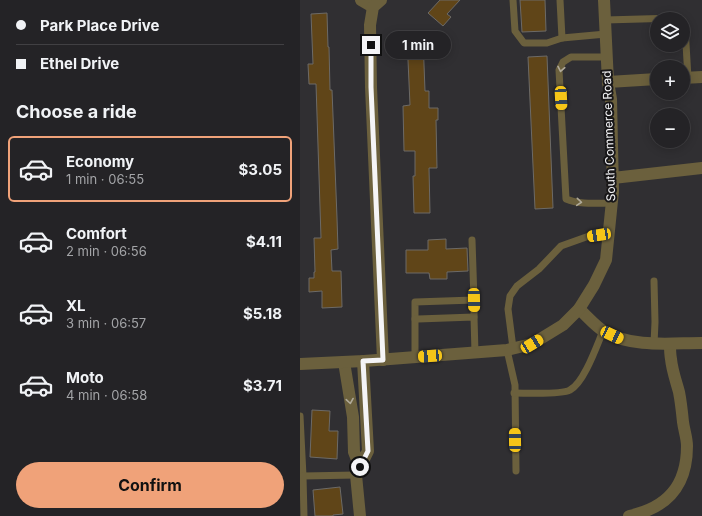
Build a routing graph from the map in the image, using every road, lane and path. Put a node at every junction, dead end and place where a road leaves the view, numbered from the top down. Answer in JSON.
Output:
{"nodes":[{"id":1,"x":361,"y":0,"type":"edge"},
{"id":2,"x":514,"y":0,"type":"edge"},
{"id":3,"x":560,"y":0,"type":"edge"},
{"id":4,"x":604,"y":0,"type":"edge"},
{"id":5,"x":377,"y":3,"type":"edge"},
{"id":6,"x":650,"y":19,"type":"edge"},
{"id":7,"x":605,"y":20,"type":"junction"},
{"id":8,"x":606,"y":34,"type":"junction"},
{"id":9,"x":562,"y":38,"type":"junction"},
{"id":10,"x":607,"y":57,"type":"junction"},
{"id":11,"x":702,"y":77,"type":"edge"},
{"id":12,"x":690,"y":78,"type":"edge"},
{"id":13,"x":650,"y":79,"type":"edge"},
{"id":14,"x":608,"y":82,"type":"junction"},
{"id":15,"x":702,"y":168,"type":"edge"},
{"id":16,"x":613,"y":178,"type":"junction"},
{"id":17,"x":612,"y":203,"type":"junction"},
{"id":18,"x":609,"y":233,"type":"junction"},
{"id":19,"x":472,"y":240,"type":"dead end"},
{"id":20,"x":654,"y":281,"type":"dead end"},
{"id":21,"x":474,"y":300,"type":"junction"},
{"id":22,"x":579,"y":309,"type":"junction"},
{"id":23,"x":474,"y":317,"type":"junction"},
{"id":24,"x":415,"y":319,"type":"junction"},
{"id":25,"x":603,"y":331,"type":"junction"},
{"id":26,"x":702,"y":343,"type":"edge"},
{"id":27,"x":654,"y":344,"type":"junction"},
{"id":28,"x":670,"y":344,"type":"junction"},
{"id":29,"x":510,"y":349,"type":"junction"},
{"id":30,"x":475,"y":353,"type":"junction"},
{"id":31,"x":415,"y":357,"type":"junction"},
{"id":32,"x":383,"y":360,"type":"junction"},
{"id":33,"x":363,"y":361,"type":"junction"},
{"id":34,"x":344,"y":362,"type":"junction"},
{"id":35,"x":300,"y":364,"type":"edge"},
{"id":36,"x":514,"y":393,"type":"junction"},
{"id":37,"x":300,"y":416,"type":"edge"},
{"id":38,"x":358,"y":471,"type":"junction"},
{"id":39,"x":516,"y":471,"type":"dead end"},
{"id":40,"x":303,"y":476,"type":"junction"},
{"id":41,"x":304,"y":516,"type":"edge"},
{"id":42,"x":360,"y":516,"type":"edge"},
{"id":43,"x":629,"y":516,"type":"edge"}],
"edges":[{"from":1,"to":5,"type":"street"},
{"from":2,"to":9,"type":"lane"},
{"from":3,"to":9,"type":"lane"},
{"from":4,"to":7,"type":"street","name":"South Commerce Road"},
{"from":5,"to":32,"type":"street"},
{"from":6,"to":7,"type":"lane"},
{"from":7,"to":8,"type":"street","name":"South Commerce Road"},
{"from":8,"to":9,"type":"lane"},
{"from":8,"to":10,"type":"street","name":"South Commerce Road"},
{"from":10,"to":14,"type":"street","name":"South Commerce Road"},
{"from":10,"to":17,"type":"lane","one_way":true},
{"from":11,"to":12,"type":"street"},
{"from":13,"to":14,"type":"street"},
{"from":14,"to":16,"type":"street","name":"South Commerce Road"},
{"from":15,"to":16,"type":"street"},
{"from":16,"to":17,"type":"street","name":"South Commerce Road"},
{"from":17,"to":18,"type":"street","name":"South Commerce Road"},
{"from":18,"to":22,"type":"street","name":"South Commerce Road"},
{"from":18,"to":29,"type":"lane"},
{"from":19,"to":21,"type":"lane"},
{"from":20,"to":27,"type":"lane"},
{"from":21,"to":23,"type":"lane"},
{"from":21,"to":24,"type":"lane"},
{"from":22,"to":25,"type":"street"},
{"from":22,"to":29,"type":"street","name":"South Commerce Road"},
{"from":23,"to":24,"type":"lane"},
{"from":23,"to":30,"type":"lane"},
{"from":24,"to":31,"type":"lane"},
{"from":25,"to":27,"type":"street"},
{"from":25,"to":36,"type":"lane"},
{"from":26,"to":28,"type":"street"},
{"from":27,"to":28,"type":"street"},
{"from":28,"to":43,"type":"street"},
{"from":29,"to":30,"type":"street","name":"South Commerce Road"},
{"from":29,"to":36,"type":"lane"},
{"from":30,"to":31,"type":"street","name":"South Commerce Road"},
{"from":31,"to":32,"type":"street","name":"South Commerce Road"},
{"from":32,"to":33,"type":"street","name":"South Commerce Road"},
{"from":33,"to":34,"type":"street","name":"South Commerce Road"},
{"from":33,"to":38,"type":"street"},
{"from":34,"to":35,"type":"street","name":"South Commerce Road"},
{"from":34,"to":38,"type":"street","one_way":true},
{"from":36,"to":39,"type":"lane"},
{"from":37,"to":40,"type":"lane"},
{"from":38,"to":40,"type":"lane"},
{"from":38,"to":42,"type":"street"},
{"from":40,"to":41,"type":"lane"}]}
